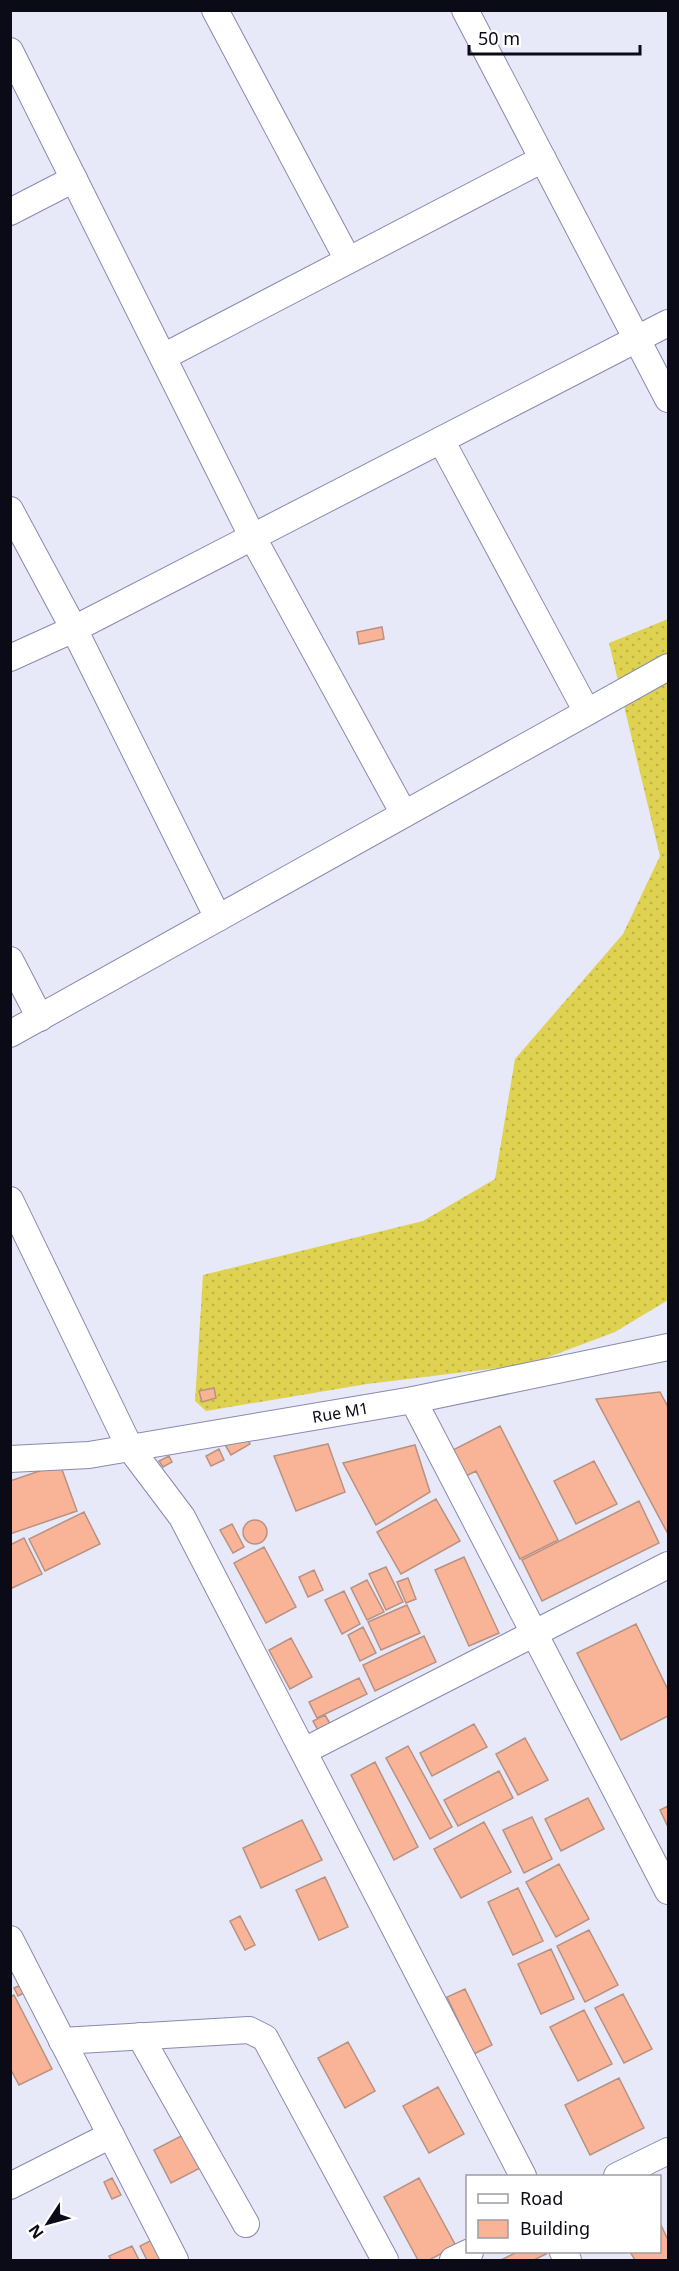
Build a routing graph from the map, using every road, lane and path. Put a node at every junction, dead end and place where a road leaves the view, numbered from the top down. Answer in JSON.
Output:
{"nodes":[{"id":1,"x":215,"y":10,"type":"edge"},
{"id":2,"x":465,"y":10,"type":"edge"},
{"id":3,"x":10,"y":51,"type":"edge"},
{"id":4,"x":543,"y":159,"type":"junction"},
{"id":5,"x":74,"y":179,"type":"junction"},
{"id":6,"x":10,"y":212,"type":"edge"},
{"id":7,"x":348,"y":260,"type":"junction"},
{"id":8,"x":669,"y":323,"type":"edge"},
{"id":9,"x":638,"y":339,"type":"junction"},
{"id":10,"x":163,"y":357,"type":"junction"},
{"id":11,"x":669,"y":399,"type":"edge"},
{"id":12,"x":441,"y":440,"type":"junction"},
{"id":13,"x":10,"y":510,"type":"edge"},
{"id":14,"x":252,"y":536,"type":"junction"},
{"id":15,"x":74,"y":629,"type":"junction"},
{"id":16,"x":10,"y":658,"type":"edge"},
{"id":17,"x":669,"y":667,"type":"edge"},
{"id":18,"x":587,"y":712,"type":"junction"},
{"id":19,"x":404,"y":814,"type":"junction"},
{"id":20,"x":218,"y":918,"type":"junction"},
{"id":21,"x":10,"y":960,"type":"edge"},
{"id":22,"x":40,"y":1018,"type":"junction"},
{"id":23,"x":10,"y":1034,"type":"edge"},
{"id":24,"x":10,"y":1200,"type":"edge"},
{"id":25,"x":667,"y":1349,"type":"edge"},
{"id":26,"x":413,"y":1400,"type":"junction"},
{"id":27,"x":130,"y":1448,"type":"junction"},
{"id":28,"x":10,"y":1459,"type":"edge"},
{"id":29,"x":669,"y":1565,"type":"edge"},
{"id":30,"x":535,"y":1634,"type":"junction"},
{"id":31,"x":304,"y":1751,"type":"junction"},
{"id":32,"x":669,"y":1891,"type":"edge"},
{"id":33,"x":10,"y":1939,"type":"edge"},
{"id":34,"x":140,"y":2036,"type":"junction"},
{"id":35,"x":62,"y":2041,"type":"junction"},
{"id":36,"x":111,"y":2134,"type":"junction"},
{"id":37,"x":669,"y":2151,"type":"edge"},
{"id":38,"x":522,"y":2175,"type":"edge"},
{"id":39,"x":619,"y":2175,"type":"edge"},
{"id":40,"x":10,"y":2186,"type":"edge"},
{"id":41,"x":246,"y":2224,"type":"dead end"},
{"id":42,"x":468,"y":2253,"type":"edge"},
{"id":43,"x":175,"y":2260,"type":"edge"},
{"id":44,"x":385,"y":2260,"type":"edge"},
{"id":45,"x":453,"y":2260,"type":"edge"}],
"edges":[{"from":1,"to":7,"type":"street"},
{"from":2,"to":4,"type":"street"},
{"from":3,"to":5,"type":"street"},
{"from":4,"to":7,"type":"street"},
{"from":4,"to":9,"type":"street"},
{"from":5,"to":6,"type":"street"},
{"from":5,"to":10,"type":"street"},
{"from":7,"to":10,"type":"street"},
{"from":8,"to":9,"type":"street"},
{"from":9,"to":11,"type":"street"},
{"from":9,"to":12,"type":"street"},
{"from":10,"to":14,"type":"street"},
{"from":12,"to":14,"type":"street"},
{"from":12,"to":18,"type":"street"},
{"from":13,"to":15,"type":"street"},
{"from":14,"to":15,"type":"street"},
{"from":14,"to":19,"type":"street"},
{"from":15,"to":16,"type":"street"},
{"from":15,"to":20,"type":"street"},
{"from":17,"to":18,"type":"street"},
{"from":18,"to":19,"type":"street"},
{"from":19,"to":20,"type":"street"},
{"from":20,"to":22,"type":"street"},
{"from":21,"to":22,"type":"street"},
{"from":22,"to":23,"type":"street"},
{"from":24,"to":27,"type":"street"},
{"from":25,"to":26,"type":"street","name":"Rue M1"},
{"from":26,"to":27,"type":"street","name":"Rue M1"},
{"from":26,"to":30,"type":"street"},
{"from":27,"to":28,"type":"street","name":"Rue M1"},
{"from":27,"to":31,"type":"street"},
{"from":29,"to":30,"type":"street"},
{"from":30,"to":31,"type":"street"},
{"from":30,"to":32,"type":"street"},
{"from":31,"to":38,"type":"street"},
{"from":33,"to":35,"type":"street"},
{"from":34,"to":35,"type":"street"},
{"from":34,"to":41,"type":"street"},
{"from":34,"to":44,"type":"street"},
{"from":35,"to":36,"type":"street"},
{"from":36,"to":40,"type":"street"},
{"from":36,"to":43,"type":"street"},
{"from":37,"to":39,"type":"street"},
{"from":42,"to":45,"type":"street"}]}
